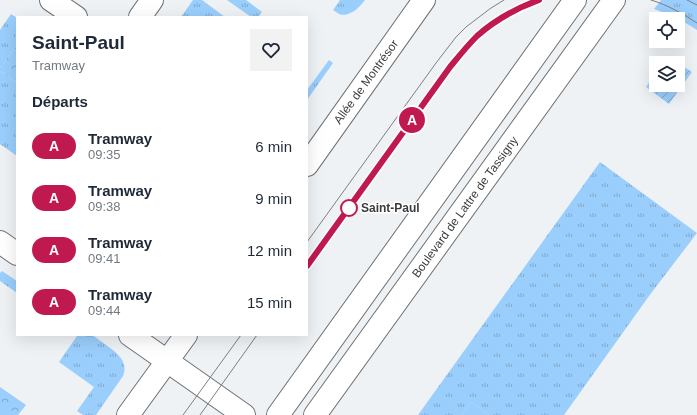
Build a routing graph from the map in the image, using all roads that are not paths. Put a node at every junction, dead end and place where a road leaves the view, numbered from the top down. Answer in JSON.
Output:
{"nodes":[{"id":1,"x":51,"y":0,"type":"edge"},
{"id":2,"x":152,"y":0,"type":"edge"},
{"id":3,"x":424,"y":0,"type":"edge"},
{"id":4,"x":575,"y":0,"type":"edge"},
{"id":5,"x":614,"y":0,"type":"edge"},
{"id":6,"x":75,"y":16,"type":"edge"},
{"id":7,"x":141,"y":16,"type":"edge"},
{"id":8,"x":308,"y":164,"type":"edge"},
{"id":9,"x":0,"y":242,"type":"edge"},
{"id":10,"x":16,"y":253,"type":"edge"},
{"id":11,"x":131,"y":336,"type":"edge"},
{"id":12,"x":185,"y":336,"type":"edge"},
{"id":13,"x":166,"y":361,"type":"junction"},
{"id":14,"x":128,"y":415,"type":"edge"},
{"id":15,"x":244,"y":415,"type":"edge"},
{"id":16,"x":278,"y":415,"type":"edge"},
{"id":17,"x":315,"y":415,"type":"edge"}],
"edges":[{"from":1,"to":6,"type":"street"},
{"from":2,"to":7,"type":"street"},
{"from":3,"to":8,"type":"street","name":"Allée de Montrésor"},
{"from":4,"to":16,"type":"street"},
{"from":5,"to":17,"type":"street","name":"Boulevard de Lattre de Tassigny"},
{"from":9,"to":10,"type":"street"},
{"from":11,"to":13,"type":"street"},
{"from":12,"to":13,"type":"street"},
{"from":13,"to":14,"type":"street"},
{"from":13,"to":15,"type":"street"}]}
